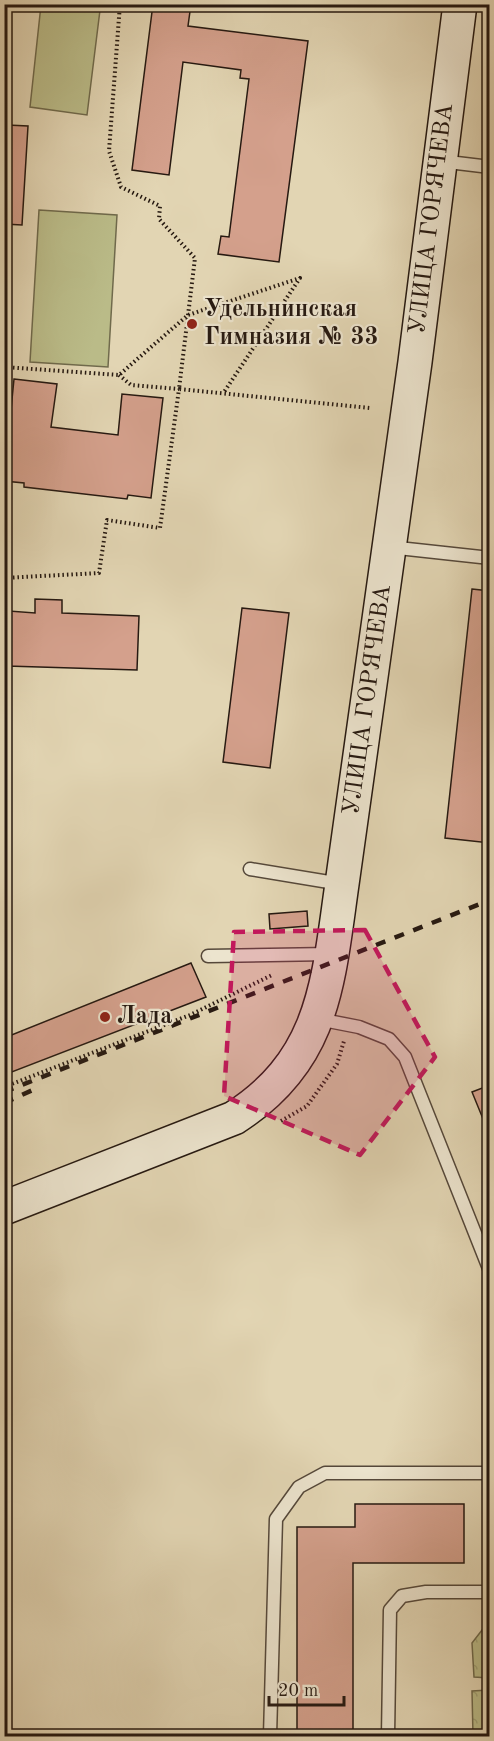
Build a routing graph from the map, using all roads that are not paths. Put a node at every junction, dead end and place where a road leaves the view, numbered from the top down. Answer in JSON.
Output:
{"nodes":[{"id":1,"x":460,"y":4,"type":"edge"},
{"id":2,"x":440,"y":161,"type":"junction"},
{"id":3,"x":489,"y":166,"type":"edge"},
{"id":4,"x":389,"y":546,"type":"junction"},
{"id":5,"x":489,"y":558,"type":"edge"},
{"id":6,"x":250,"y":869,"type":"dead end"},
{"id":7,"x":342,"y":884,"type":"junction"},
{"id":8,"x":332,"y":954,"type":"junction"},
{"id":9,"x":208,"y":956,"type":"dead end"},
{"id":10,"x":318,"y":1019,"type":"junction"},
{"id":11,"x":4,"y":1208,"type":"edge"},
{"id":12,"x":489,"y":1271,"type":"edge"},
{"id":13,"x":489,"y":1473,"type":"edge"},
{"id":14,"x":489,"y":1592,"type":"edge"},
{"id":15,"x":270,"y":1737,"type":"edge"},
{"id":16,"x":388,"y":1737,"type":"edge"}],
"edges":[{"from":1,"to":2,"type":"main road","name":"УЛИЦА ГОРЯЧЕВА"},
{"from":2,"to":3,"type":"lane"},
{"from":2,"to":4,"type":"main road","name":"УЛИЦА ГОРЯЧЕВА"},
{"from":4,"to":5,"type":"lane"},
{"from":4,"to":7,"type":"main road","name":"УЛИЦА ГОРЯЧЕВА"},
{"from":6,"to":7,"type":"lane"},
{"from":7,"to":8,"type":"main road","name":"УЛИЦА ГОРЯЧЕВА"},
{"from":8,"to":9,"type":"lane"},
{"from":8,"to":10,"type":"main road","name":"УЛИЦА ГОРЯЧЕВА"},
{"from":10,"to":11,"type":"main road","name":"УЛИЦА ГОРЯЧЕВА"},
{"from":10,"to":12,"type":"lane"},
{"from":13,"to":15,"type":"lane"},
{"from":14,"to":16,"type":"lane"}]}
